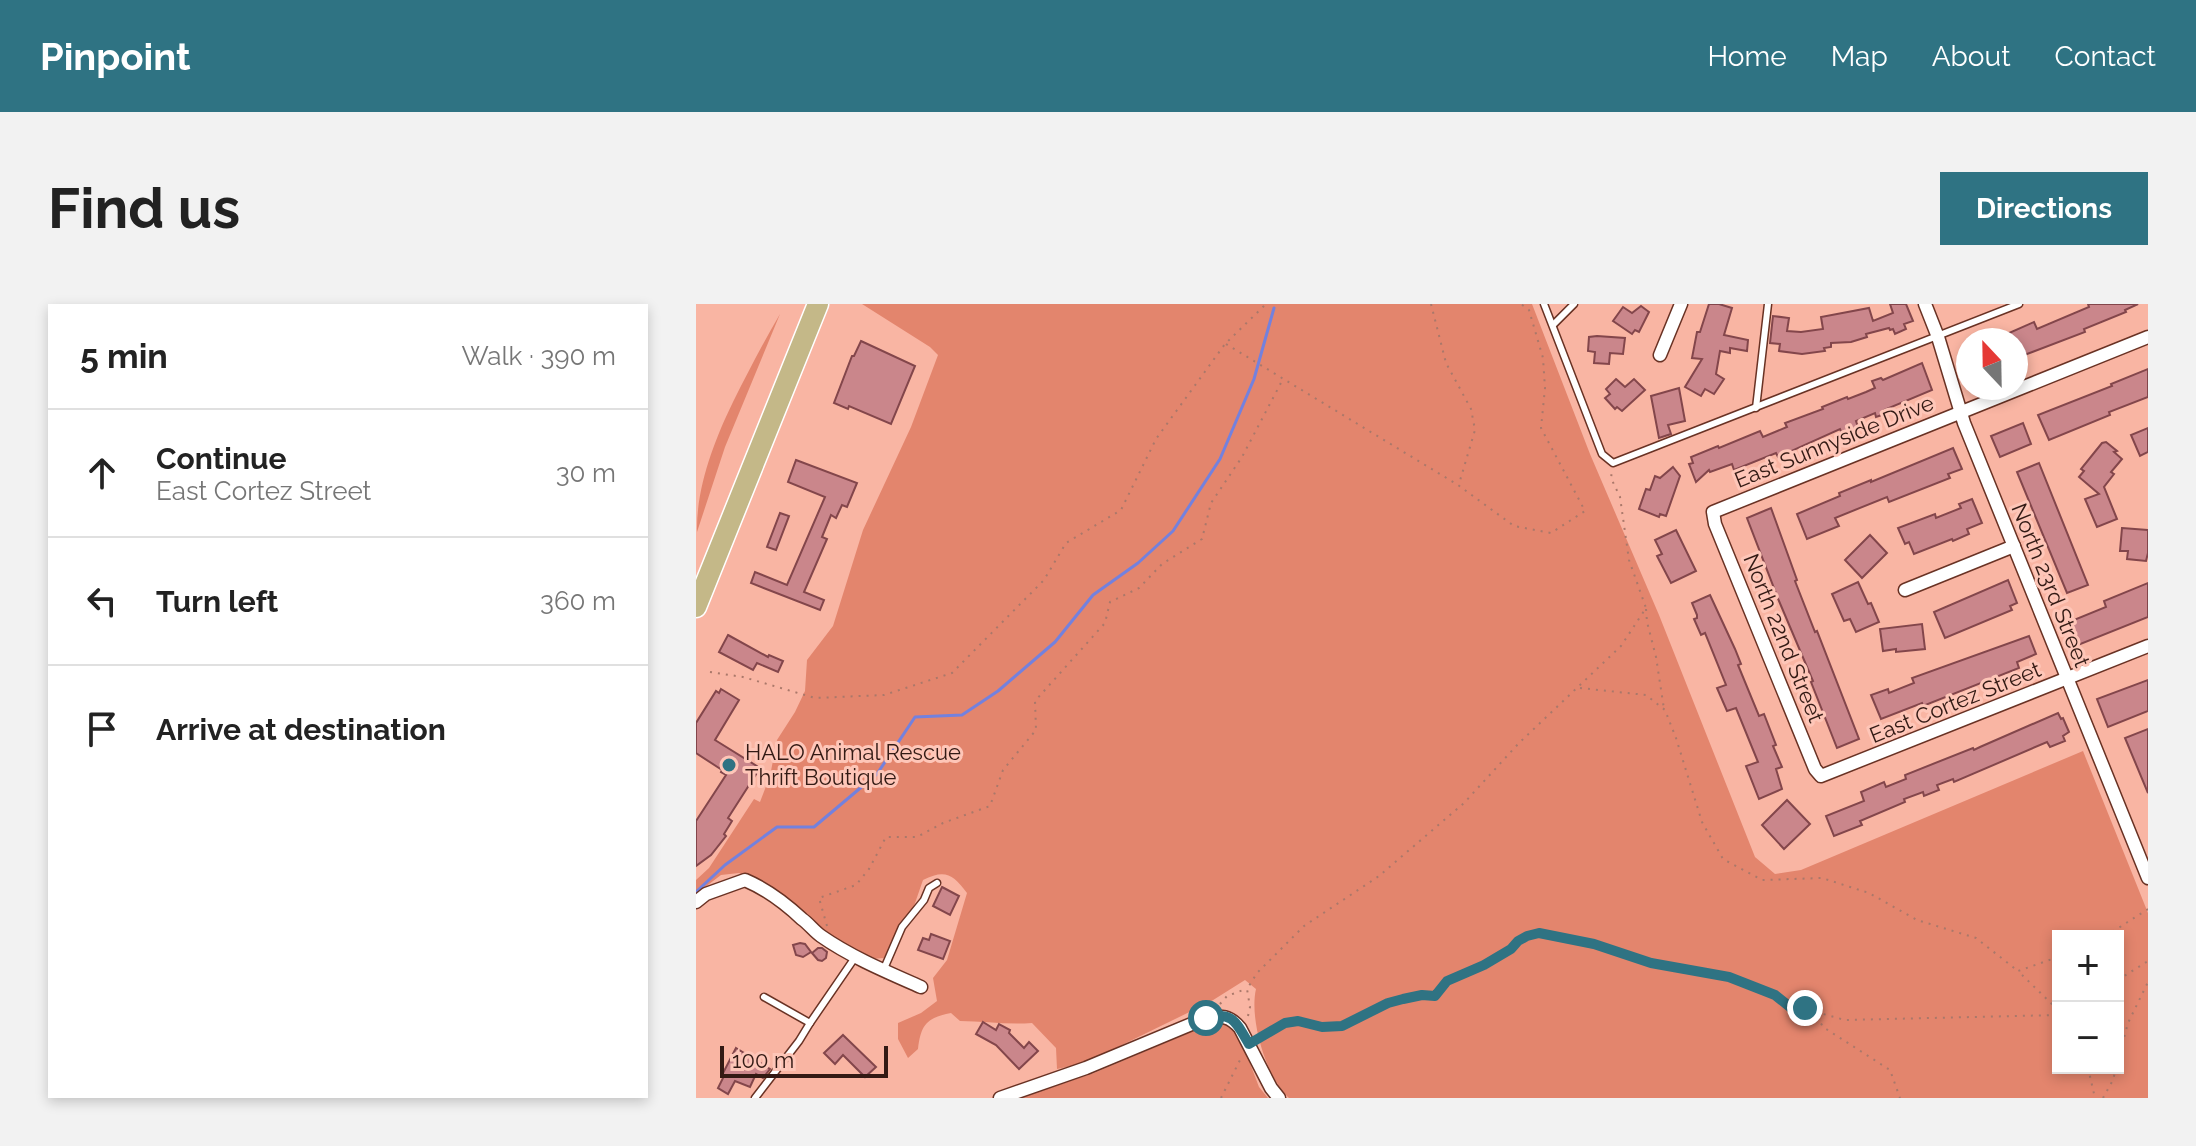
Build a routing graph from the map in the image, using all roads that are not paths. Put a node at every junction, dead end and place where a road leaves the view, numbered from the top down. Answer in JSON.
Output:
{"nodes":[{"id":1,"x":818,"y":304,"type":"edge"},
{"id":2,"x":1544,"y":304,"type":"edge"},
{"id":3,"x":1574,"y":304,"type":"edge"},
{"id":4,"x":1681,"y":304,"type":"edge"},
{"id":5,"x":1768,"y":304,"type":"edge"},
{"id":6,"x":1925,"y":304,"type":"edge"},
{"id":7,"x":2019,"y":304,"type":"edge"},
{"id":8,"x":1553,"y":325,"type":"junction"},
{"id":9,"x":1938,"y":337,"type":"junction"},
{"id":10,"x":2148,"y":337,"type":"edge"},
{"id":11,"x":1660,"y":355,"type":"dead end"},
{"id":12,"x":1756,"y":408,"type":"junction"},
{"id":13,"x":1960,"y":413,"type":"junction"},
{"id":14,"x":1713,"y":512,"type":"joint"},
{"id":15,"x":2014,"y":546,"type":"junction"},
{"id":16,"x":1905,"y":590,"type":"dead end"},
{"id":17,"x":696,"y":607,"type":"edge"},
{"id":18,"x":2148,"y":646,"type":"edge"},
{"id":19,"x":2068,"y":679,"type":"junction"},
{"id":20,"x":1821,"y":776,"type":"joint"},
{"id":21,"x":2148,"y":878,"type":"edge"},
{"id":22,"x":937,"y":883,"type":"dead end"},
{"id":23,"x":696,"y":902,"type":"edge"},
{"id":24,"x":856,"y":956,"type":"junction"},
{"id":25,"x":883,"y":971,"type":"junction"},
{"id":26,"x":921,"y":987,"type":"dead end"},
{"id":27,"x":764,"y":997,"type":"dead end"},
{"id":28,"x":810,"y":1023,"type":"junction"},
{"id":29,"x":755,"y":1098,"type":"edge"},
{"id":30,"x":1000,"y":1098,"type":"edge"},
{"id":31,"x":1279,"y":1098,"type":"edge"}],
"edges":[{"from":1,"to":17,"type":"main road"},
{"from":2,"to":8,"type":"lane"},
{"from":3,"to":8,"type":"lane"},
{"from":4,"to":11,"type":"street"},
{"from":5,"to":12,"type":"lane"},
{"from":6,"to":9,"type":"street","name":"North 23rd Street"},
{"from":7,"to":9,"type":"lane"},
{"from":8,"to":12,"type":"lane"},
{"from":9,"to":12,"type":"lane"},
{"from":9,"to":13,"type":"street","name":"North 23rd Street"},
{"from":10,"to":13,"type":"street","name":"East Sunnyside Drive"},
{"from":13,"to":14,"type":"street","name":"East Sunnyside Drive"},
{"from":13,"to":15,"type":"street","name":"North 23rd Street"},
{"from":14,"to":20,"type":"street","name":"North 22nd Street"},
{"from":15,"to":16,"type":"street"},
{"from":15,"to":19,"type":"street","name":"North 23rd Street"},
{"from":18,"to":19,"type":"street","name":"East Cortez Street"},
{"from":19,"to":20,"type":"street","name":"East Cortez Street"},
{"from":19,"to":21,"type":"street","name":"North 23rd Street"},
{"from":22,"to":25,"type":"lane"},
{"from":23,"to":24,"type":"street"},
{"from":24,"to":25,"type":"street"},
{"from":24,"to":28,"type":"lane"},
{"from":25,"to":26,"type":"street"},
{"from":27,"to":28,"type":"lane"},
{"from":28,"to":29,"type":"lane"},
{"from":30,"to":31,"type":"street"}]}
